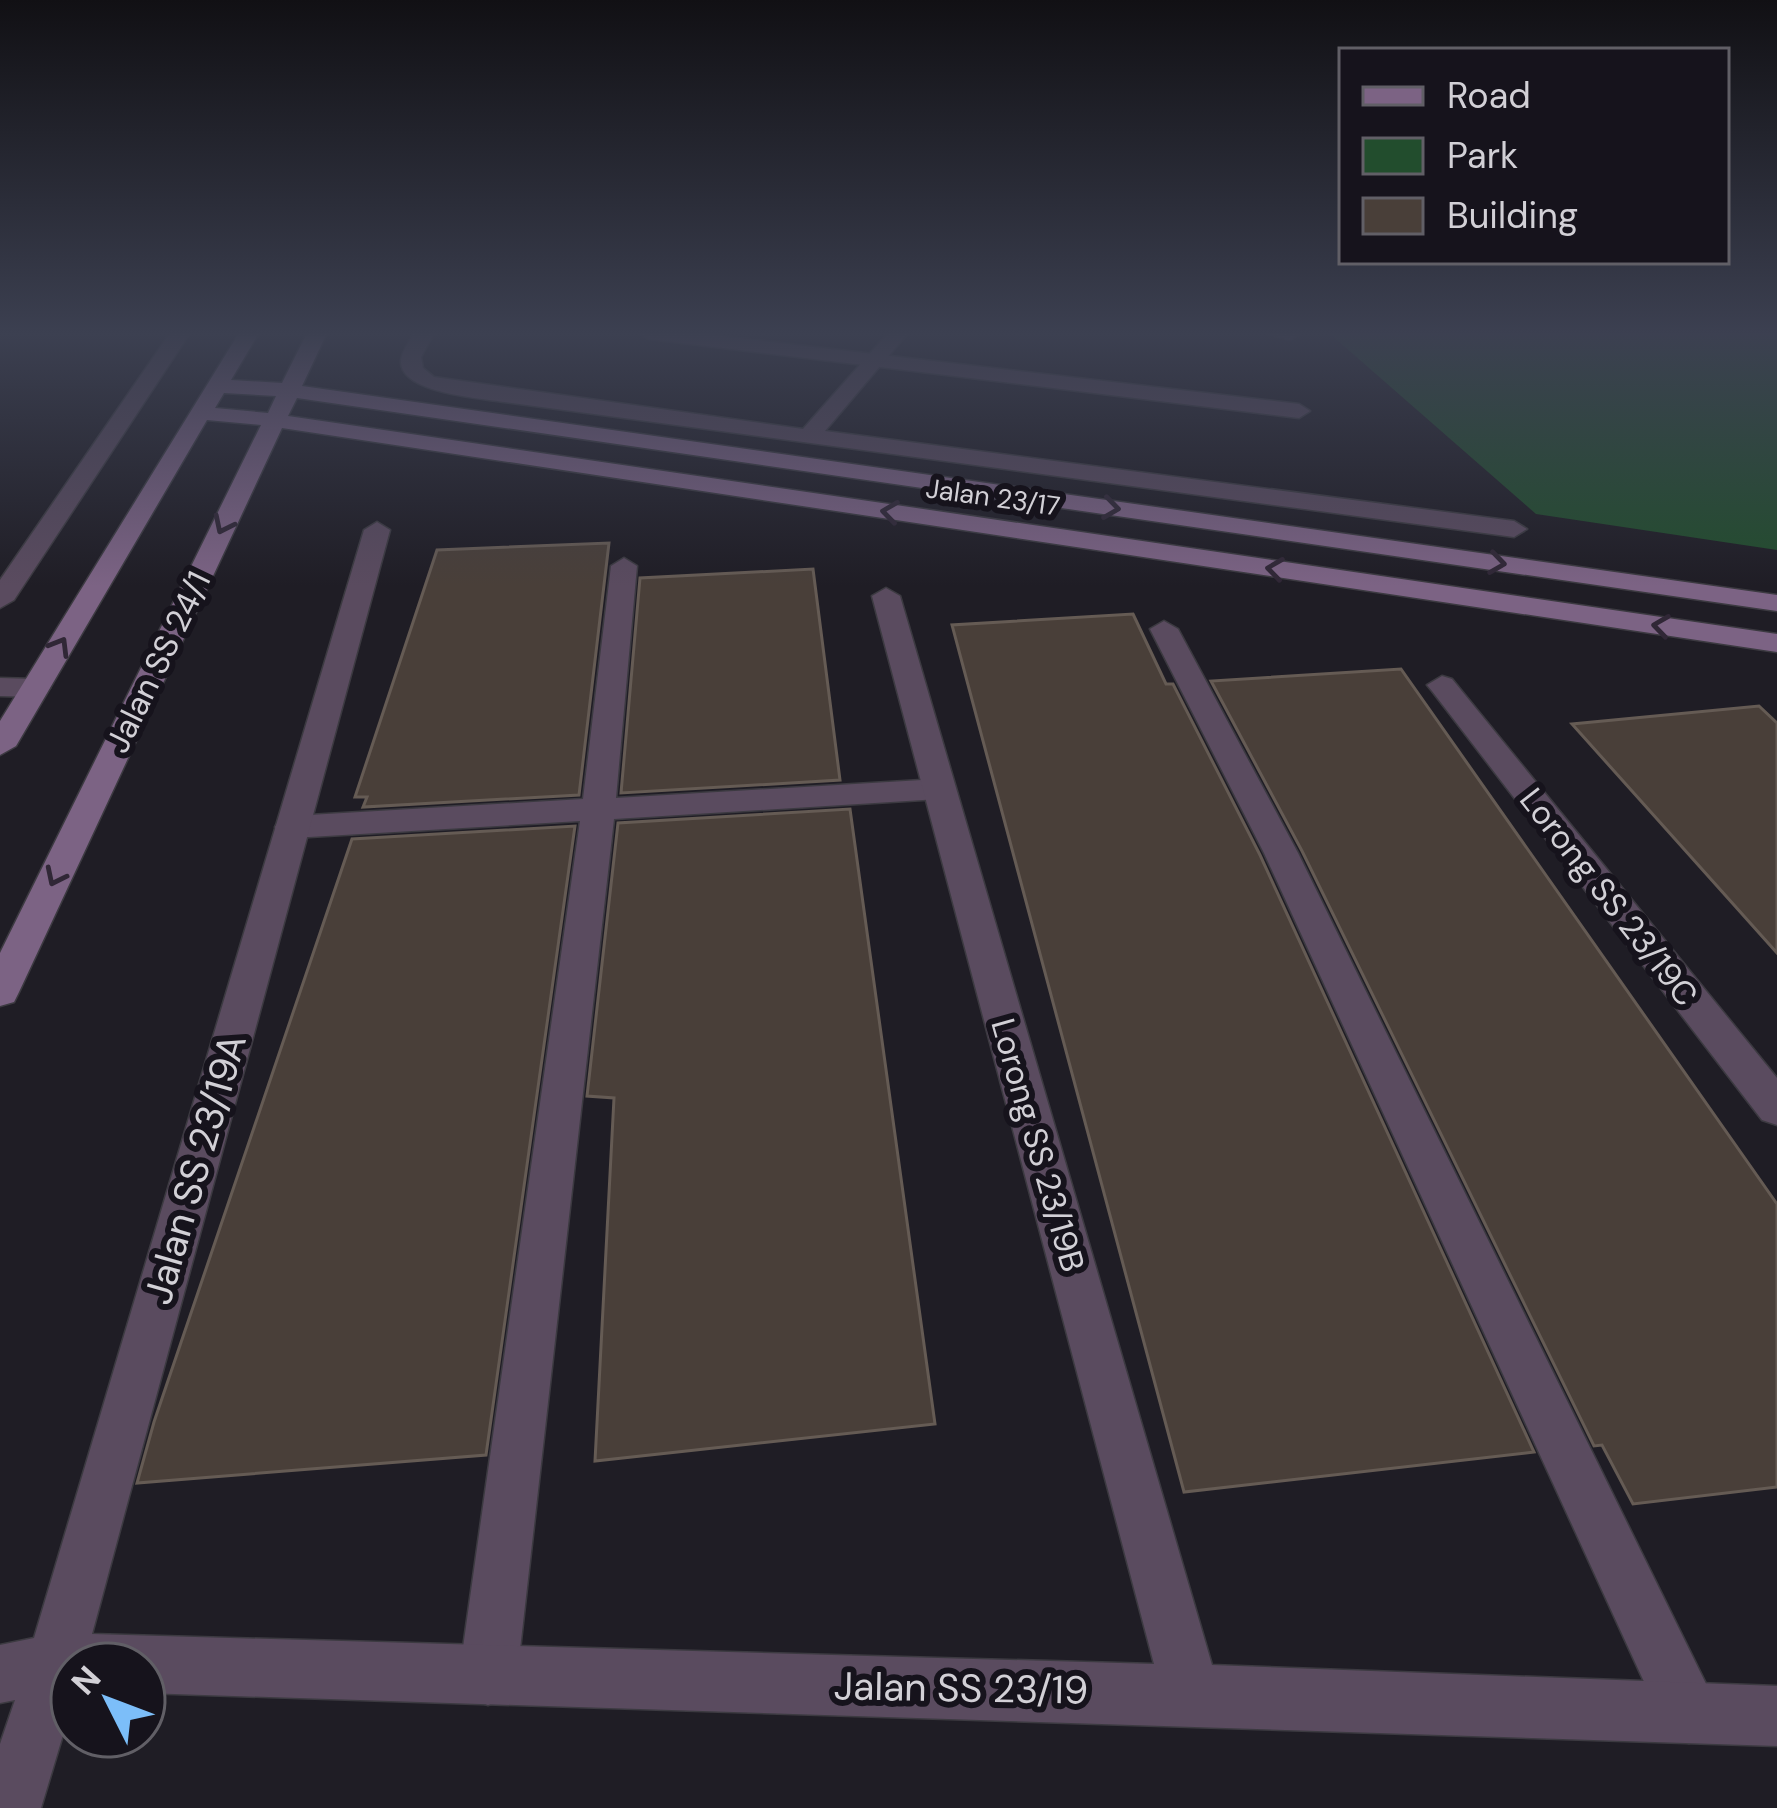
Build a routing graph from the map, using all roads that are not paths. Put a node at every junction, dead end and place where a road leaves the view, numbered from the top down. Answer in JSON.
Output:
{"nodes":[{"id":1,"x":123,"y":417,"type":"edge"},
{"id":2,"x":197,"y":417,"type":"edge"},
{"id":3,"x":275,"y":417,"type":"edge"},
{"id":4,"x":359,"y":417,"type":"edge"},
{"id":5,"x":374,"y":417,"type":"edge"},
{"id":6,"x":672,"y":417,"type":"edge"},
{"id":7,"x":825,"y":417,"type":"edge"},
{"id":8,"x":808,"y":437,"type":"junction"},
{"id":9,"x":1514,"y":529,"type":"dead end"},
{"id":10,"x":377,"y":530,"type":"dead end"},
{"id":11,"x":624,"y":566,"type":"dead end"},
{"id":12,"x":886,"y":596,"type":"dead end"},
{"id":13,"x":0,"y":600,"type":"edge"},
{"id":14,"x":1777,"y":603,"type":"edge"},
{"id":15,"x":1164,"y":629,"type":"dead end"},
{"id":16,"x":1777,"y":643,"type":"edge"},
{"id":17,"x":1442,"y":686,"type":"dead end"},
{"id":18,"x":0,"y":687,"type":"edge"},
{"id":19,"x":35,"y":688,"type":"junction"},
{"id":20,"x":0,"y":746,"type":"edge"},
{"id":21,"x":939,"y":789,"type":"junction"},
{"id":22,"x":598,"y":809,"type":"junction"},
{"id":23,"x":292,"y":827,"type":"junction"},
{"id":24,"x":0,"y":992,"type":"edge"},
{"id":25,"x":1777,"y":1108,"type":"edge"},
{"id":26,"x":62,"y":1640,"type":"edge"},
{"id":27,"x":48,"y":1664,"type":"edge"},
{"id":28,"x":168,"y":1665,"type":"edge"},
{"id":29,"x":0,"y":1674,"type":"edge"},
{"id":30,"x":488,"y":1676,"type":"junction"},
{"id":31,"x":48,"y":1687,"type":"edge"},
{"id":32,"x":1191,"y":1694,"type":"junction"},
{"id":33,"x":1689,"y":1713,"type":"junction"},
{"id":34,"x":1777,"y":1716,"type":"edge"},
{"id":35,"x":10,"y":1808,"type":"edge"}],
"edges":[{"from":1,"to":13,"type":"street"},
{"from":19,"to":2,"type":"street","one_way":true},
{"from":3,"to":24,"type":"street","name":"Jalan SS 24/1","one_way":true},
{"from":16,"to":4,"type":"street","name":"Jalan 23/17","one_way":true},
{"from":5,"to":14,"type":"street","name":"Jalan 23/17","one_way":true},
{"from":6,"to":8,"type":"street"},
{"from":7,"to":8,"type":"street"},
{"from":8,"to":9,"type":"street"},
{"from":10,"to":23,"type":"street","name":"Jalan SS 23/19A"},
{"from":11,"to":22,"type":"street"},
{"from":12,"to":21,"type":"street","name":"Lorong SS 23/19B"},
{"from":15,"to":33,"type":"street"},
{"from":17,"to":25,"type":"street","name":"Lorong SS 23/19C"},
{"from":18,"to":19,"type":"street"},
{"from":19,"to":20,"type":"street"},
{"from":21,"to":22,"type":"street"},
{"from":21,"to":32,"type":"street","name":"Lorong SS 23/19B"},
{"from":22,"to":23,"type":"street"},
{"from":22,"to":30,"type":"street"},
{"from":23,"to":26,"type":"street","name":"Jalan SS 23/19A"},
{"from":27,"to":29,"type":"street"},
{"from":28,"to":30,"type":"street","name":"Jalan SS 23/19"},
{"from":30,"to":32,"type":"street","name":"Jalan SS 23/19"},
{"from":31,"to":35,"type":"street","name":"Jalan SS 23/19A"},
{"from":32,"to":33,"type":"street","name":"Jalan SS 23/19"},
{"from":33,"to":34,"type":"street","name":"Jalan SS 23/19"}]}
